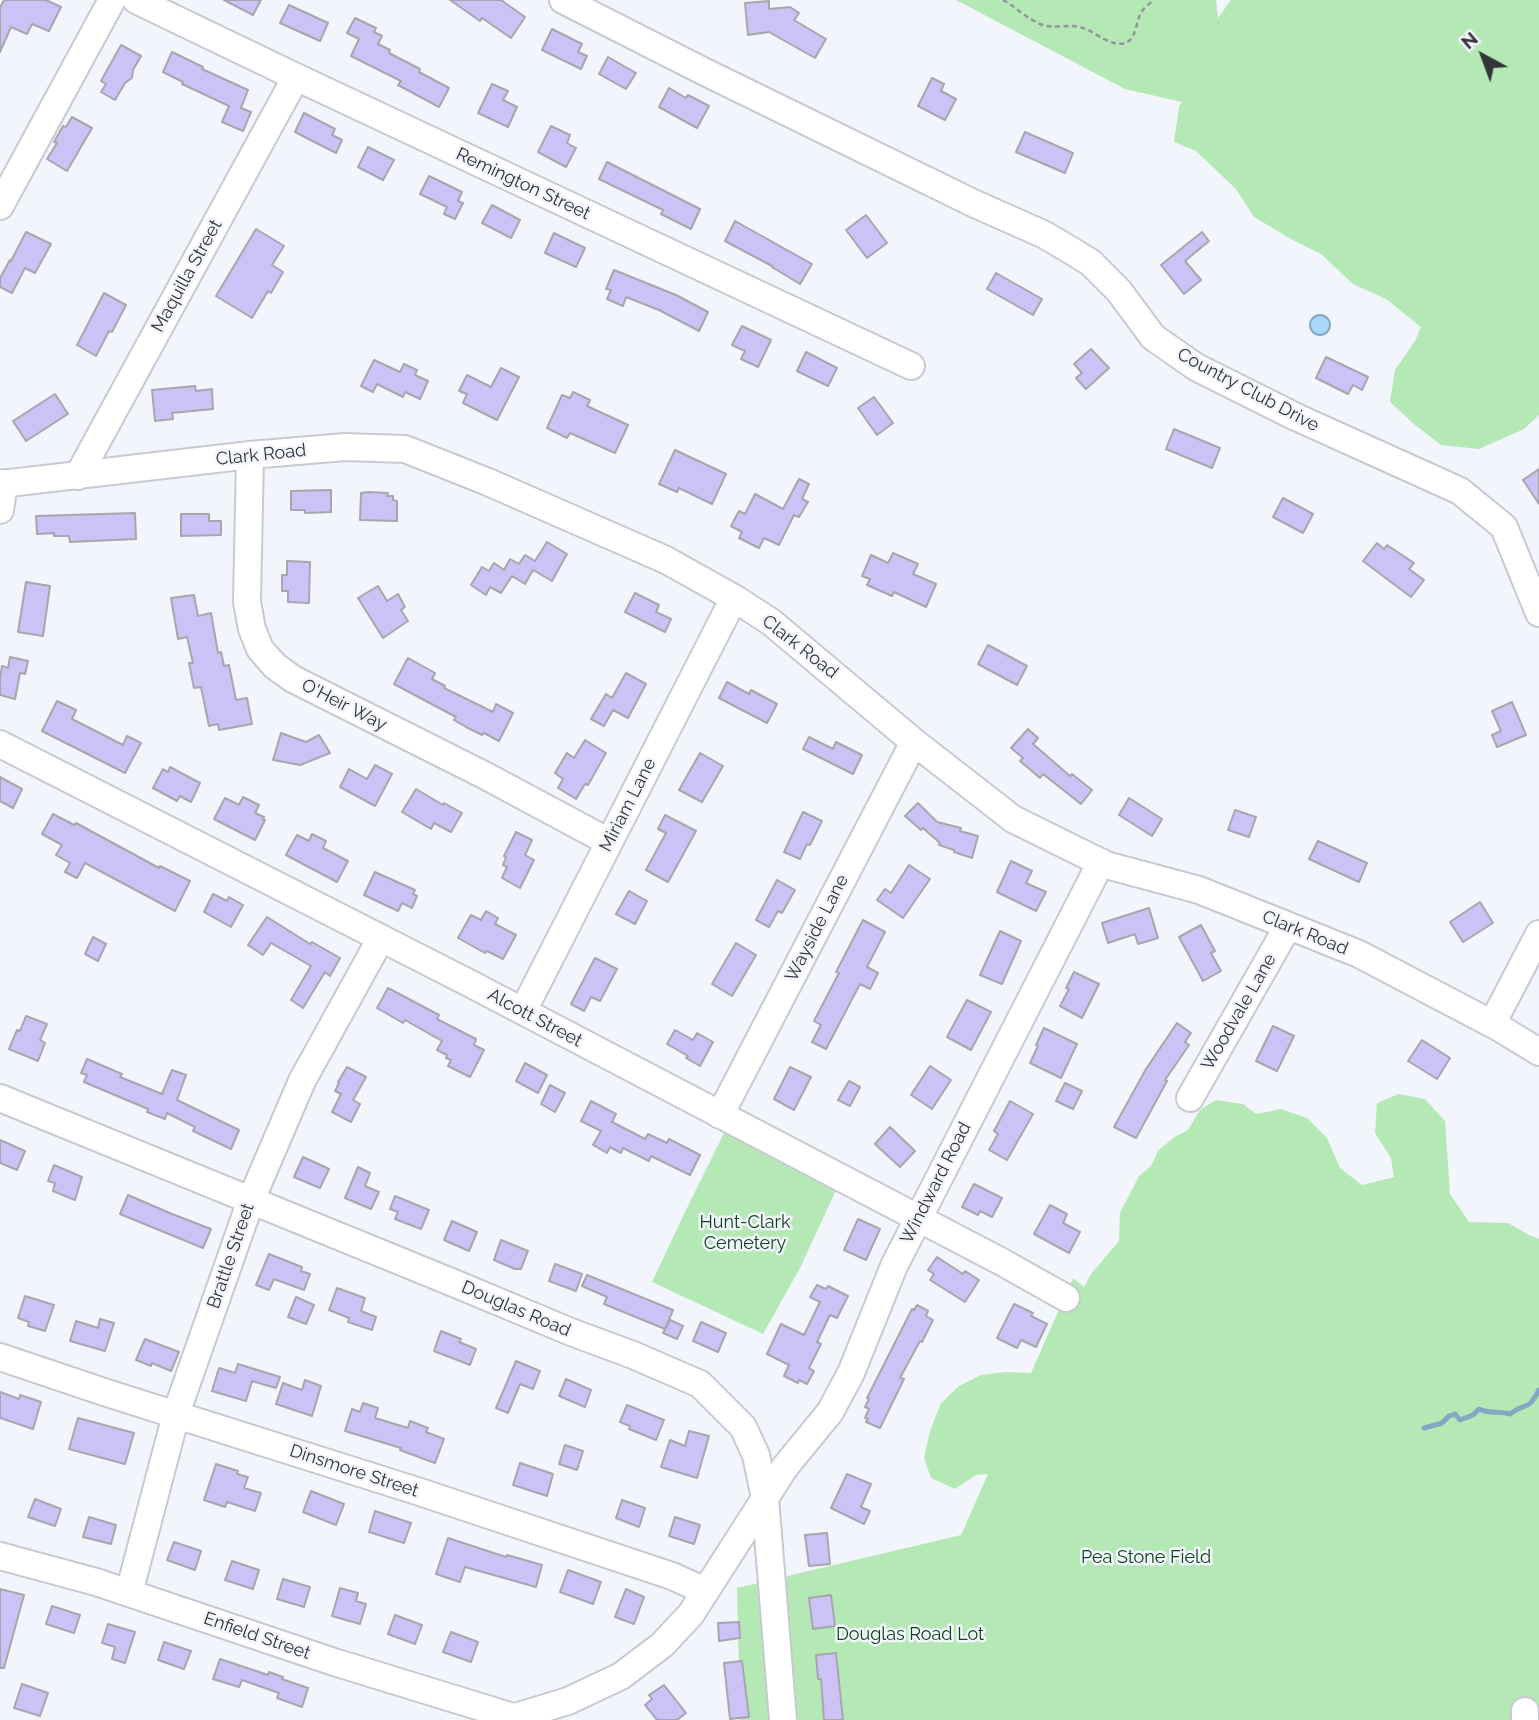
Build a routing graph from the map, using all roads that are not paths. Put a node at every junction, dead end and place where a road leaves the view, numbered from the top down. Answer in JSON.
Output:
{"nodes":[{"id":1,"x":112,"y":0,"type":"edge"},
{"id":2,"x":136,"y":0,"type":"edge"},
{"id":3,"x":564,"y":0,"type":"edge"},
{"id":4,"x":296,"y":77,"type":"junction"},
{"id":5,"x":1,"y":202,"type":"edge"},
{"id":6,"x":911,"y":366,"type":"dead end"},
{"id":7,"x":250,"y":455,"type":"junction"},
{"id":8,"x":78,"y":475,"type":"junction"},
{"id":9,"x":2,"y":484,"type":"edge"},
{"id":10,"x":0,"y":510,"type":"edge"},
{"id":11,"x":734,"y":598,"type":"junction"},
{"id":12,"x":1539,"y":613,"type":"edge"},
{"id":13,"x":914,"y":742,"type":"junction"},
{"id":14,"x":0,"y":744,"type":"edge"},
{"id":15,"x":609,"y":842,"type":"junction"},
{"id":16,"x":1101,"y":862,"type":"junction"},
{"id":17,"x":1288,"y":926,"type":"junction"},
{"id":18,"x":1539,"y":934,"type":"edge"},
{"id":19,"x":381,"y":938,"type":"junction"},
{"id":20,"x":523,"y":1011,"type":"junction"},
{"id":21,"x":1492,"y":1024,"type":"junction"},
{"id":22,"x":1539,"y":1052,"type":"edge"},
{"id":23,"x":0,"y":1098,"type":"edge"},
{"id":24,"x":1190,"y":1098,"type":"dead end"},
{"id":25,"x":720,"y":1115,"type":"junction"},
{"id":26,"x":251,"y":1200,"type":"junction"},
{"id":27,"x":918,"y":1218,"type":"junction"},
{"id":28,"x":1066,"y":1298,"type":"dead end"},
{"id":29,"x":0,"y":1357,"type":"edge"},
{"id":30,"x":176,"y":1415,"type":"junction"},
{"id":31,"x":765,"y":1498,"type":"junction"},
{"id":32,"x":0,"y":1556,"type":"edge"},
{"id":33,"x":705,"y":1591,"type":"junction"},
{"id":34,"x":129,"y":1593,"type":"junction"},
{"id":35,"x":509,"y":1719,"type":"edge"},
{"id":36,"x":783,"y":1720,"type":"edge"}],
"edges":[{"from":1,"to":5,"type":"street"},
{"from":2,"to":4,"type":"street","name":"Remington Street"},
{"from":3,"to":12,"type":"street","name":"Country Club Drive"},
{"from":4,"to":6,"type":"street","name":"Remington Street"},
{"from":4,"to":8,"type":"street","name":"Maquilla Street"},
{"from":7,"to":8,"type":"street","name":"Clark Road"},
{"from":7,"to":11,"type":"street","name":"Clark Road"},
{"from":7,"to":15,"type":"street","name":"O'Heir Way"},
{"from":8,"to":9,"type":"street","name":"Clark Road"},
{"from":9,"to":10,"type":"street"},
{"from":11,"to":13,"type":"street","name":"Clark Road"},
{"from":11,"to":15,"type":"street","name":"Miriam Lane"},
{"from":13,"to":16,"type":"street","name":"Clark Road"},
{"from":13,"to":25,"type":"street","name":"Wayside Lane"},
{"from":14,"to":19,"type":"street","name":"Alcott Street"},
{"from":15,"to":20,"type":"street","name":"Miriam Lane"},
{"from":16,"to":17,"type":"street","name":"Clark Road"},
{"from":16,"to":27,"type":"street","name":"Windward Road"},
{"from":17,"to":21,"type":"street","name":"Clark Road"},
{"from":17,"to":24,"type":"street","name":"Woodvale Lane"},
{"from":18,"to":21,"type":"street"},
{"from":19,"to":20,"type":"street","name":"Alcott Street"},
{"from":19,"to":26,"type":"street","name":"Brattle Street"},
{"from":20,"to":25,"type":"street","name":"Alcott Street"},
{"from":21,"to":22,"type":"street","name":"Clark Road"},
{"from":23,"to":26,"type":"street","name":"Douglas Road"},
{"from":25,"to":27,"type":"street","name":"Alcott Street"},
{"from":26,"to":30,"type":"street","name":"Brattle Street"},
{"from":26,"to":31,"type":"street","name":"Douglas Road"},
{"from":27,"to":28,"type":"street","name":"Alcott Street"},
{"from":27,"to":31,"type":"street","name":"Windward Road"},
{"from":29,"to":30,"type":"street","name":"Dinsmore Street"},
{"from":30,"to":33,"type":"street","name":"Dinsmore Street"},
{"from":30,"to":34,"type":"street","name":"Brattle Street"},
{"from":31,"to":33,"type":"street","name":"Windward Road"},
{"from":31,"to":36,"type":"street","name":"Douglas Road"},
{"from":32,"to":34,"type":"street","name":"Enfield Street"},
{"from":33,"to":35,"type":"street","name":"Windward Road"},
{"from":34,"to":35,"type":"street","name":"Enfield Street"}]}
